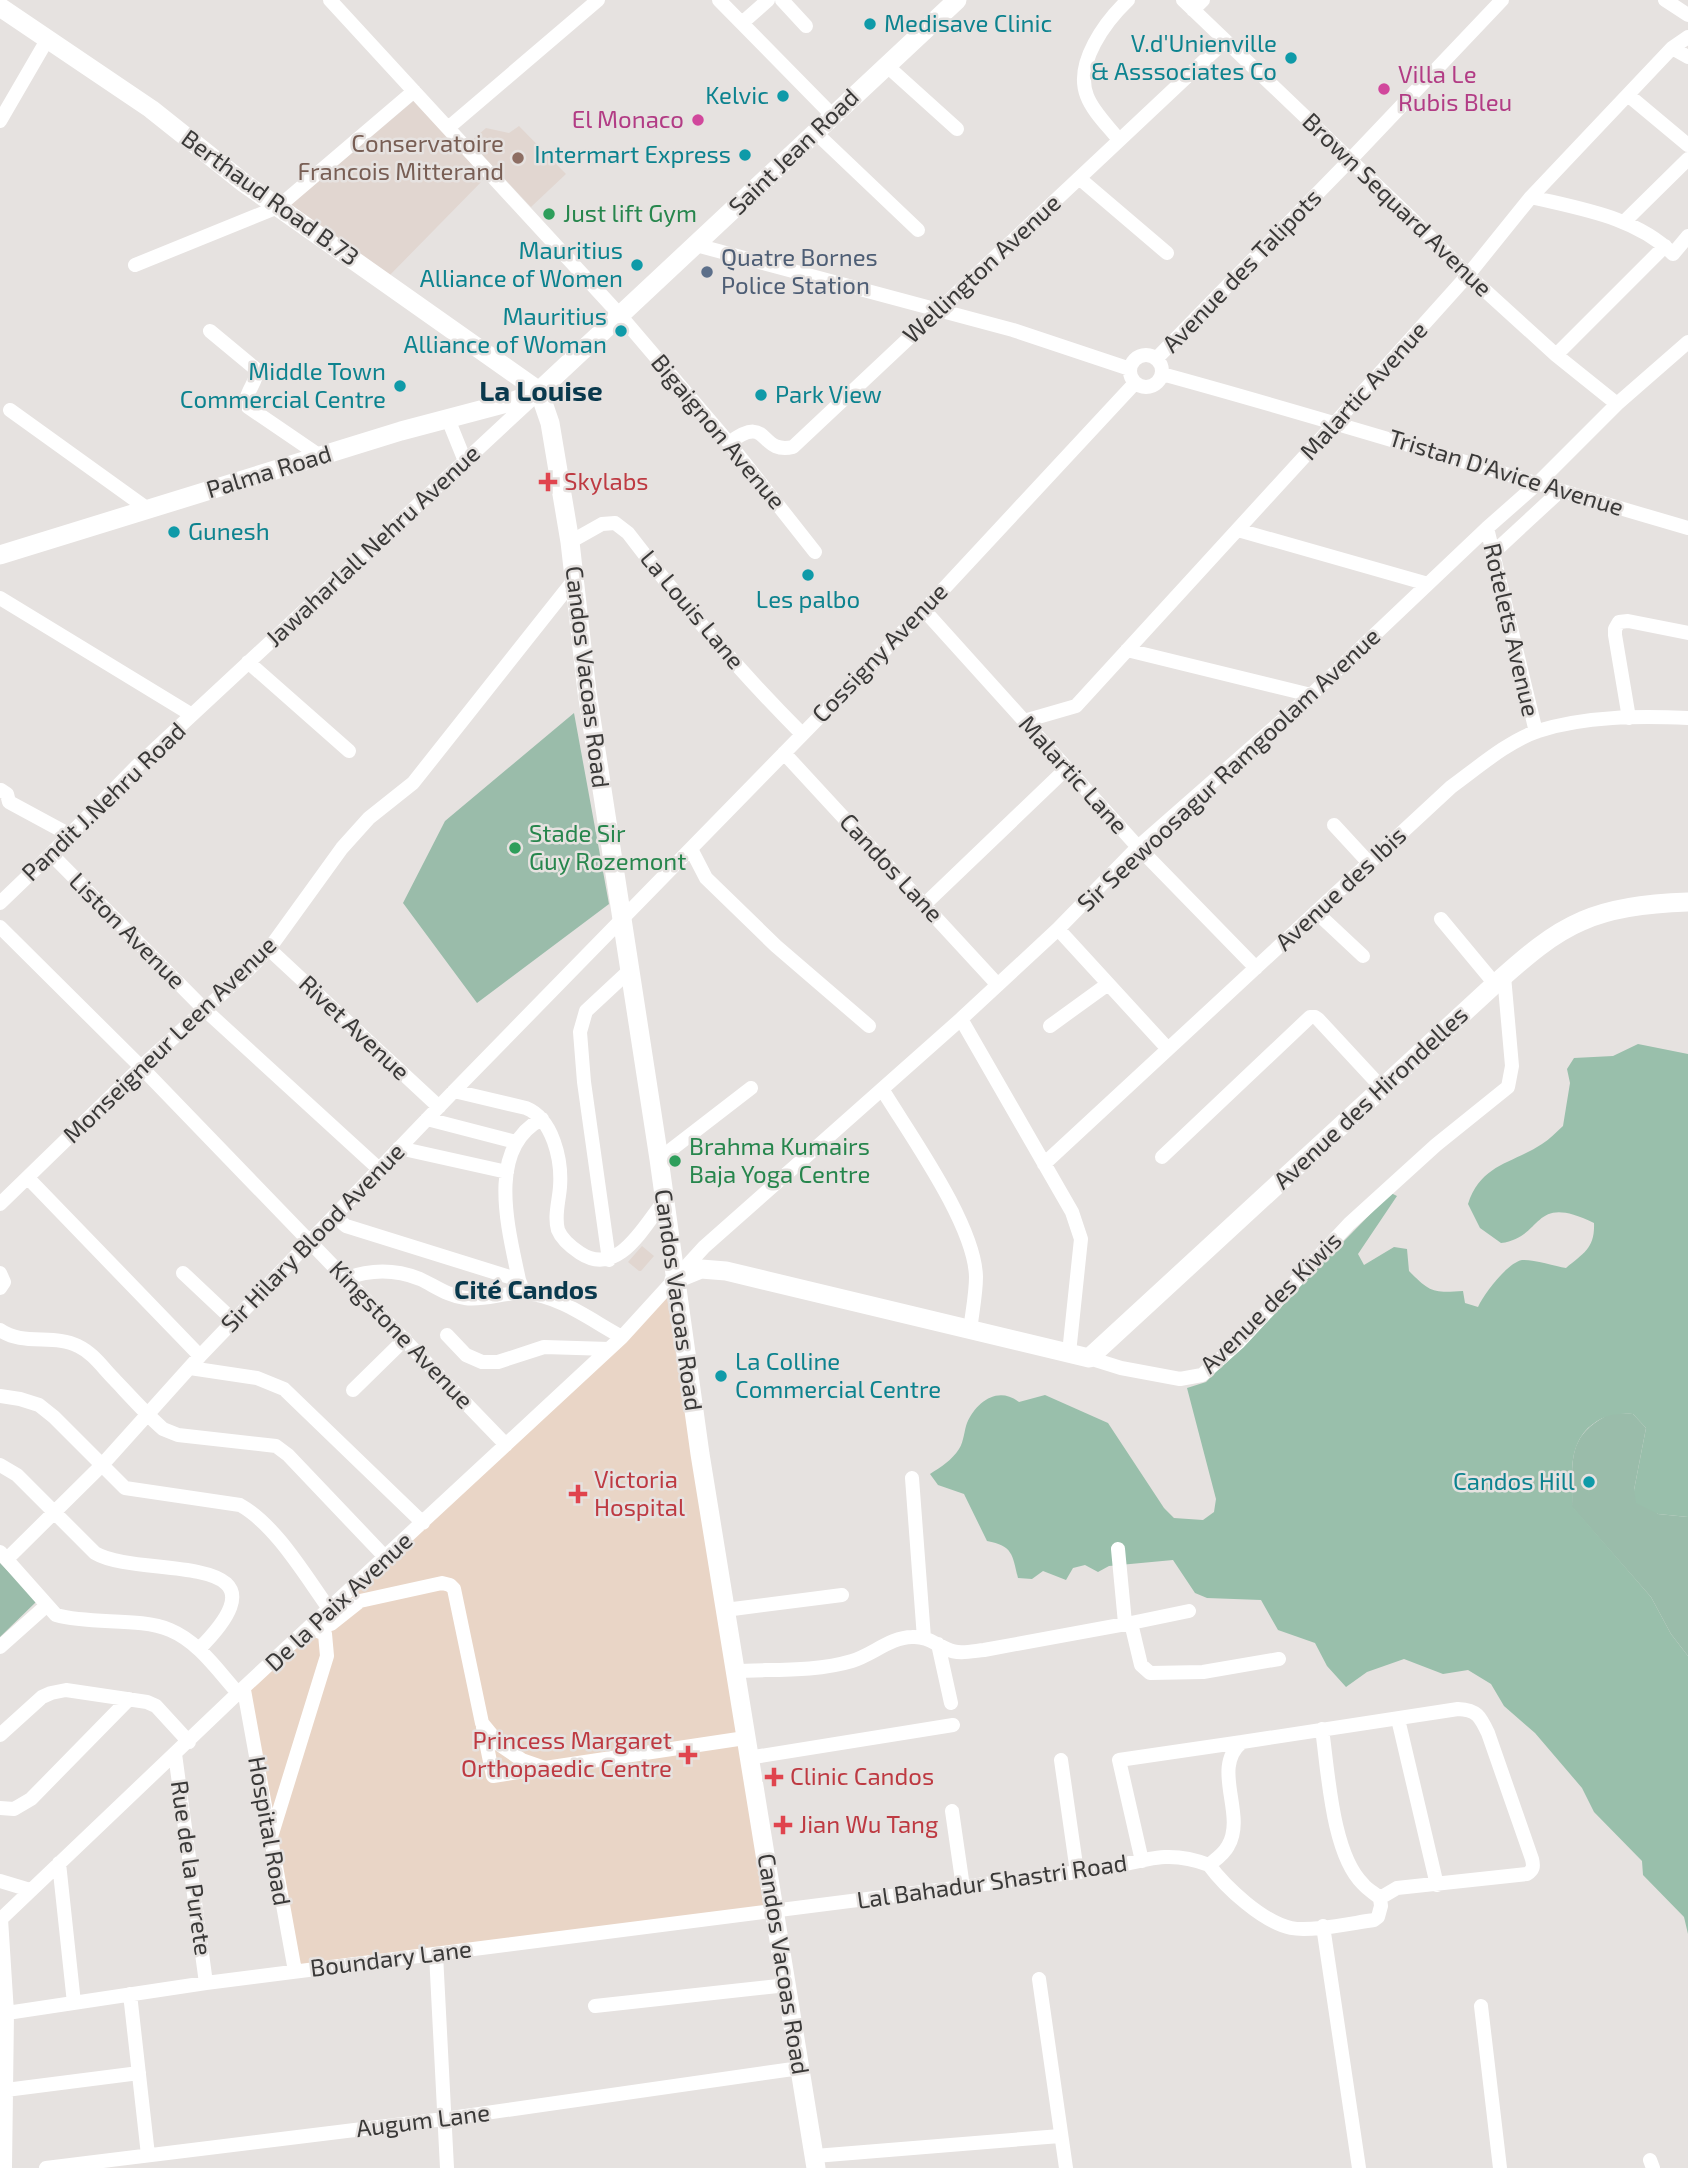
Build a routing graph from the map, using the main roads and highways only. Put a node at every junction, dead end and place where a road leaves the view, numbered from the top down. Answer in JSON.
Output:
{"nodes":[{"id":1,"x":957,"y":0,"type":"edge"},
{"id":2,"x":0,"y":7,"type":"edge"},
{"id":3,"x":576,"y":359,"type":"junction"},
{"id":4,"x":539,"y":391,"type":"junction"},
{"id":5,"x":550,"y":423,"type":"junction"},
{"id":6,"x":0,"y":555,"type":"edge"},
{"id":7,"x":1688,"y":902,"type":"edge"},
{"id":8,"x":674,"y":1280,"type":"junction"},
{"id":9,"x":1088,"y":1358,"type":"joint"},
{"id":10,"x":815,"y":2162,"type":"edge"}],
"edges":[{"from":1,"to":3,"type":"main road","name":"Saint Jean Road"},
{"from":2,"to":4,"type":"main road","name":"Berthaud Road B.73"},
{"from":3,"to":4,"type":"main road","name":"Saint Jean Road"},
{"from":3,"to":5,"type":"main road"},
{"from":4,"to":5,"type":"main road","name":"Candos Vacoas Road"},
{"from":4,"to":6,"type":"main road","name":"Palma Road"},
{"from":5,"to":8,"type":"main road","name":"Candos Vacoas Road"},
{"from":7,"to":9,"type":"main road","name":"Avenue des Hirondelles"},
{"from":8,"to":9,"type":"main road","name":"Avenue des Kiwis"},
{"from":8,"to":10,"type":"main road","name":"Candos Vacoas Road"}]}
